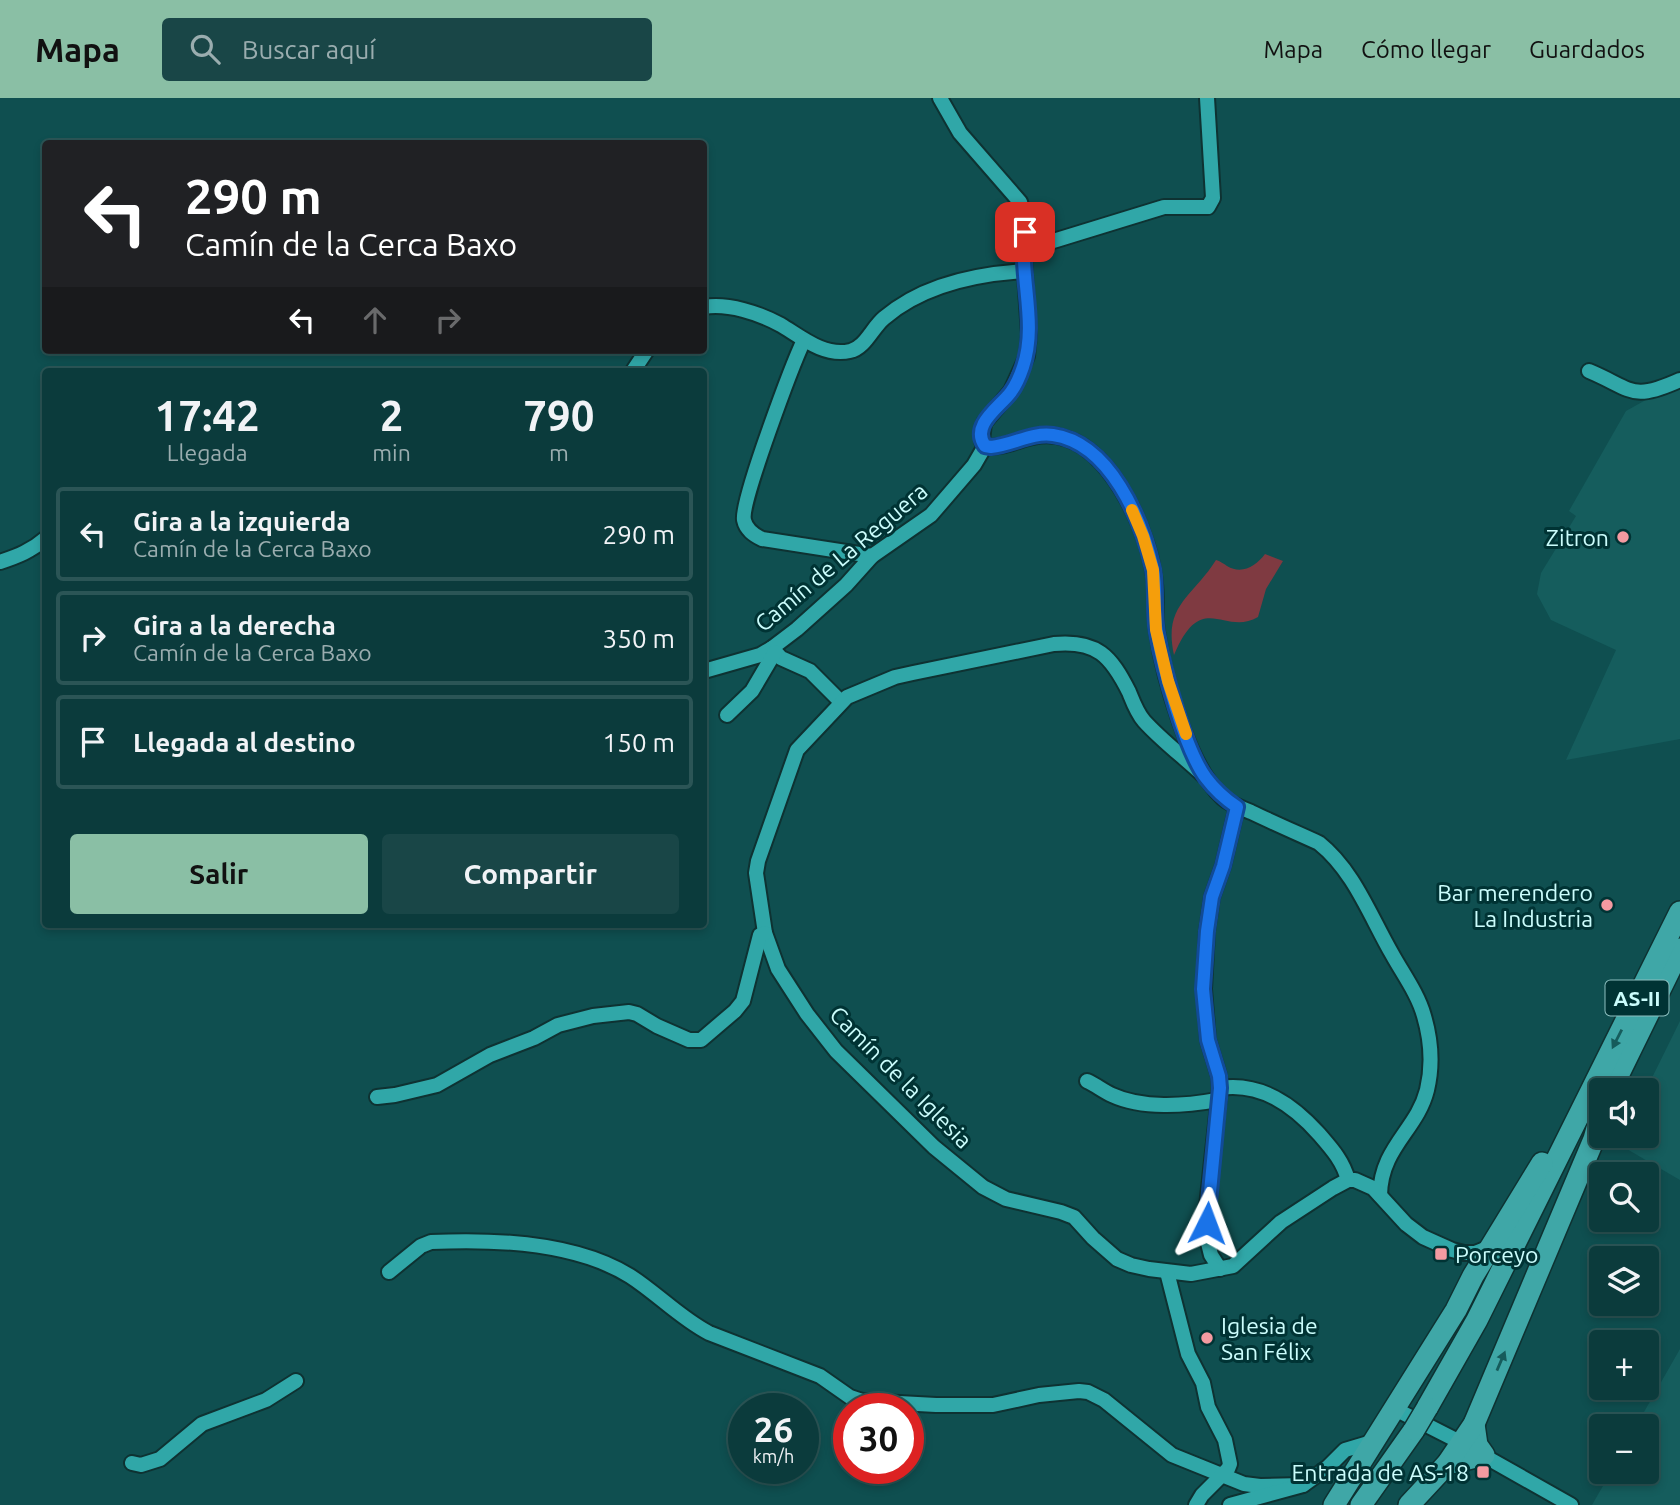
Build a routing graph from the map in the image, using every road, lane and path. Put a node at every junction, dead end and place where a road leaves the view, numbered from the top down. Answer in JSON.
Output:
{"nodes":[{"id":1,"x":940,"y":98,"type":"edge"},
{"id":2,"x":1207,"y":98,"type":"edge"},
{"id":3,"x":1023,"y":246,"type":"junction"},
{"id":4,"x":1024,"y":271,"type":"junction"},
{"id":5,"x":707,"y":306,"type":"edge"},
{"id":6,"x":804,"y":341,"type":"junction"},
{"id":7,"x":1589,"y":371,"type":"dead end"},
{"id":8,"x":1680,"y":380,"type":"edge"},
{"id":9,"x":985,"y":446,"type":"junction"},
{"id":10,"x":42,"y":541,"type":"edge"},
{"id":11,"x":872,"y":556,"type":"junction"},
{"id":12,"x":0,"y":562,"type":"edge"},
{"id":13,"x":774,"y":650,"type":"junction"},
{"id":14,"x":707,"y":672,"type":"edge"},
{"id":15,"x":841,"y":702,"type":"junction"},
{"id":16,"x":727,"y":715,"type":"dead end"},
{"id":17,"x":1204,"y":776,"type":"junction"},
{"id":18,"x":1237,"y":807,"type":"junction"},
{"id":19,"x":1680,"y":912,"type":"edge"},
{"id":20,"x":765,"y":933,"type":"junction"},
{"id":21,"x":1680,"y":949,"type":"edge"},
{"id":22,"x":1606,"y":1078,"type":"edge"},
{"id":23,"x":1608,"y":1078,"type":"edge"},
{"id":24,"x":1087,"y":1082,"type":"dead end"},
{"id":25,"x":1219,"y":1094,"type":"junction"},
{"id":26,"x":377,"y":1097,"type":"dead end"},
{"id":27,"x":1589,"y":1102,"type":"edge"},
{"id":28,"x":1589,"y":1112,"type":"edge"},
{"id":29,"x":1589,"y":1135,"type":"edge"},
{"id":30,"x":1590,"y":1148,"type":"edge"},
{"id":31,"x":1348,"y":1180,"type":"junction"},
{"id":32,"x":1380,"y":1195,"type":"junction"},
{"id":33,"x":1452,"y":1250,"type":"junction"},
{"id":34,"x":1479,"y":1265,"type":"junction"},
{"id":35,"x":1220,"y":1269,"type":"junction"},
{"id":36,"x":389,"y":1272,"type":"dead end"},
{"id":37,"x":1167,"y":1272,"type":"junction"},
{"id":38,"x":296,"y":1381,"type":"dead end"},
{"id":39,"x":1395,"y":1409,"type":"junction"},
{"id":40,"x":1433,"y":1412,"type":"junction"},
{"id":41,"x":1474,"y":1424,"type":"junction"},
{"id":42,"x":1420,"y":1433,"type":"junction"},
{"id":43,"x":1458,"y":1441,"type":"junction"},
{"id":44,"x":1371,"y":1448,"type":"junction"},
{"id":45,"x":1484,"y":1455,"type":"junction"},
{"id":46,"x":132,"y":1463,"type":"dead end"},
{"id":47,"x":1447,"y":1464,"type":"junction"},
{"id":48,"x":1222,"y":1475,"type":"junction"},
{"id":49,"x":1303,"y":1485,"type":"junction"},
{"id":50,"x":1196,"y":1505,"type":"edge"},
{"id":51,"x":1230,"y":1505,"type":"edge"},
{"id":52,"x":1334,"y":1505,"type":"edge"},
{"id":53,"x":1361,"y":1505,"type":"edge"},
{"id":54,"x":1377,"y":1505,"type":"edge"},
{"id":55,"x":1409,"y":1505,"type":"edge"},
{"id":56,"x":1572,"y":1505,"type":"edge"}],
"edges":[{"from":1,"to":3,"type":"street"},
{"from":2,"to":3,"type":"street"},
{"from":3,"to":4,"type":"street"},
{"from":4,"to":6,"type":"street"},
{"from":4,"to":9,"type":"street"},
{"from":5,"to":6,"type":"street"},
{"from":6,"to":11,"type":"street"},
{"from":7,"to":8,"type":"street"},
{"from":9,"to":11,"type":"street","name":"Camín de La Reguera"},
{"from":9,"to":17,"type":"street"},
{"from":10,"to":12,"type":"street"},
{"from":11,"to":13,"type":"street","name":"Camín de La Reguera"},
{"from":13,"to":14,"type":"street","name":"Camín de La Reguera"},
{"from":13,"to":15,"type":"street"},
{"from":13,"to":16,"type":"street"},
{"from":15,"to":17,"type":"street","name":"Camín de la Iglesia"},
{"from":15,"to":20,"type":"street","name":"Camín de la Iglesia"},
{"from":17,"to":18,"type":"street"},
{"from":18,"to":25,"type":"street"},
{"from":18,"to":32,"type":"street"},
{"from":19,"to":22,"type":"highway","number":"AS-II","one_way":true},
{"from":20,"to":26,"type":"street"},
{"from":20,"to":37,"type":"street","name":"Camín de la Iglesia"},
{"from":21,"to":23,"type":"highway","number":"AS-II"},
{"from":24,"to":25,"type":"street"},
{"from":25,"to":31,"type":"street"},
{"from":25,"to":35,"type":"street"},
{"from":27,"to":34,"type":"highway"},
{"from":28,"to":40,"type":"highway","number":"AS-II"},
{"from":29,"to":40,"type":"highway","number":"AS-II"},
{"from":41,"to":30,"type":"highway","one_way":true},
{"from":31,"to":32,"type":"street"},
{"from":31,"to":35,"type":"street","name":"Camín de la Iglesia"},
{"from":32,"to":33,"type":"street"},
{"from":33,"to":34,"type":"street"},
{"from":33,"to":34,"type":"street"},
{"from":34,"to":39,"type":"highway"},
{"from":35,"to":37,"type":"street","name":"Camín de la Iglesia"},
{"from":36,"to":48,"type":"street"},
{"from":37,"to":48,"type":"street"},
{"from":38,"to":46,"type":"street"},
{"from":39,"to":43,"type":"street"},
{"from":39,"to":44,"type":"highway"},
{"from":40,"to":42,"type":"highway","number":"AS-II"},
{"from":41,"to":43,"type":"highway"},
{"from":41,"to":45,"type":"highway"},
{"from":42,"to":53,"type":"highway","number":"AS-II"},
{"from":42,"to":54,"type":"highway","number":"AS-II"},
{"from":43,"to":45,"type":"street"},
{"from":43,"to":47,"type":"highway"},
{"from":44,"to":49,"type":"street"},
{"from":44,"to":52,"type":"highway"},
{"from":45,"to":47,"type":"highway"},
{"from":45,"to":56,"type":"street"},
{"from":47,"to":55,"type":"highway"},
{"from":48,"to":49,"type":"street"},
{"from":48,"to":50,"type":"street"},
{"from":49,"to":51,"type":"street"}]}
